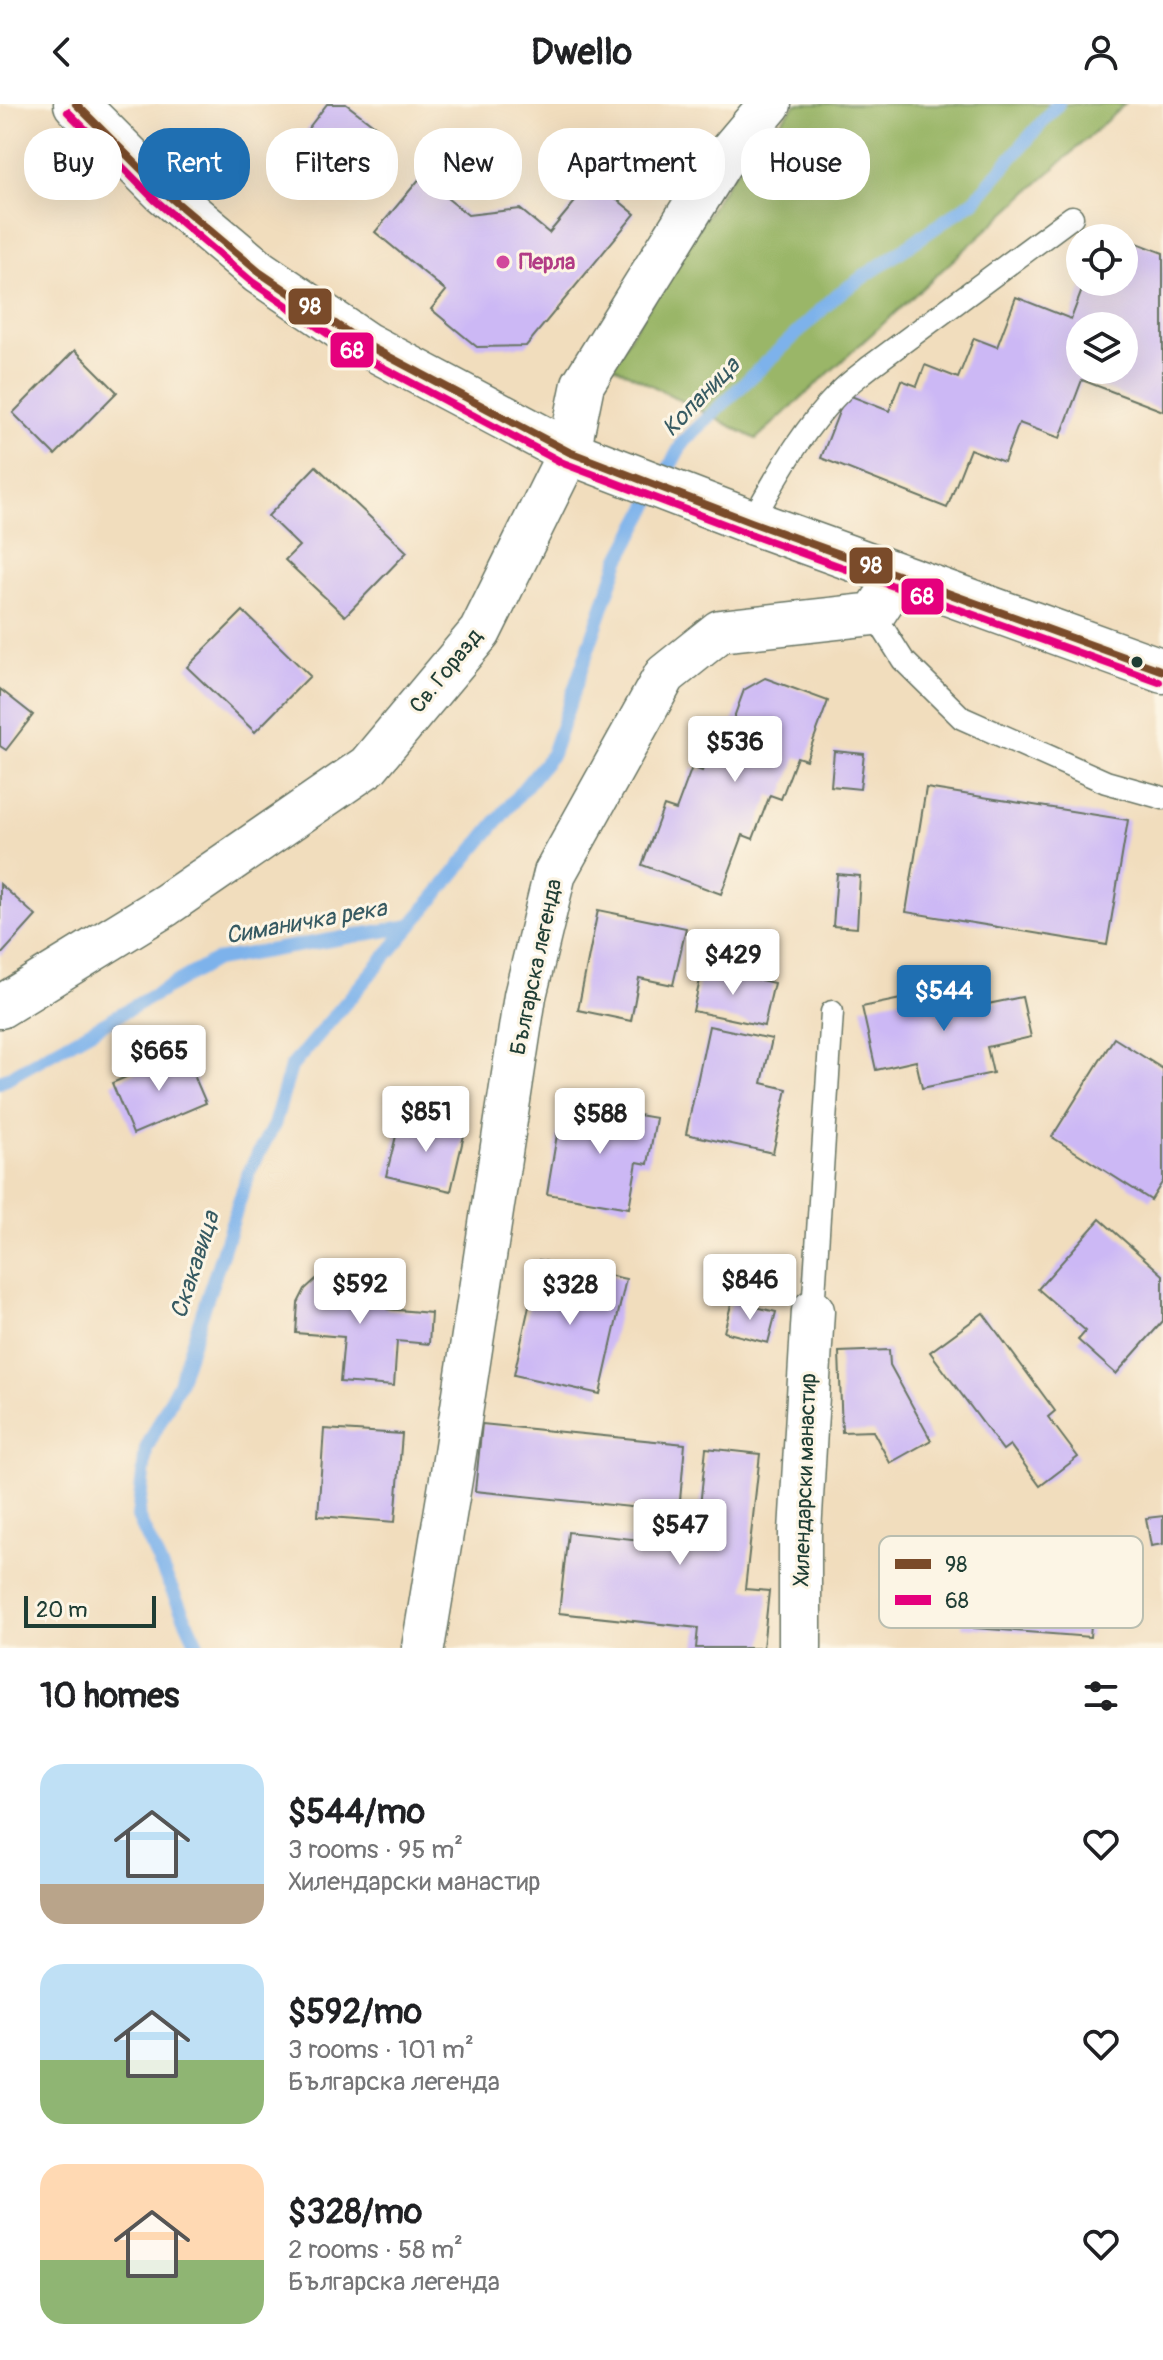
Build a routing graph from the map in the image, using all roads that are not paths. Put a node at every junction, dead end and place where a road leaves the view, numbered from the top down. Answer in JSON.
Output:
{"nodes":[{"id":1,"x":76,"y":104,"type":"edge"},
{"id":2,"x":770,"y":104,"type":"edge"},
{"id":3,"x":1072,"y":217,"type":"dead end"},
{"id":4,"x":569,"y":452,"type":"junction"},
{"id":5,"x":731,"y":514,"type":"junction"},
{"id":6,"x":899,"y":576,"type":"junction"},
{"id":7,"x":874,"y":614,"type":"junction"},
{"id":8,"x":1163,"y":671,"type":"edge"},
{"id":9,"x":1163,"y":798,"type":"edge"},
{"id":10,"x":0,"y":1007,"type":"edge"},
{"id":11,"x":832,"y":1012,"type":"dead end"},
{"id":12,"x":813,"y":1311,"type":"joint"},
{"id":13,"x":423,"y":1648,"type":"edge"},
{"id":14,"x":800,"y":1648,"type":"edge"}],
"edges":[{"from":1,"to":4,"type":"street"},
{"from":2,"to":4,"type":"street","name":"Св. Горазд"},
{"from":3,"to":5,"type":"lane"},
{"from":4,"to":5,"type":"street"},
{"from":4,"to":10,"type":"street","name":"Св. Горазд"},
{"from":5,"to":6,"type":"street"},
{"from":6,"to":7,"type":"street"},
{"from":6,"to":8,"type":"street"},
{"from":7,"to":9,"type":"lane"},
{"from":7,"to":13,"type":"street","name":"Българска легенда"},
{"from":11,"to":12,"type":"lane"},
{"from":12,"to":14,"type":"street","name":"Хилендарски манастир"}]}
